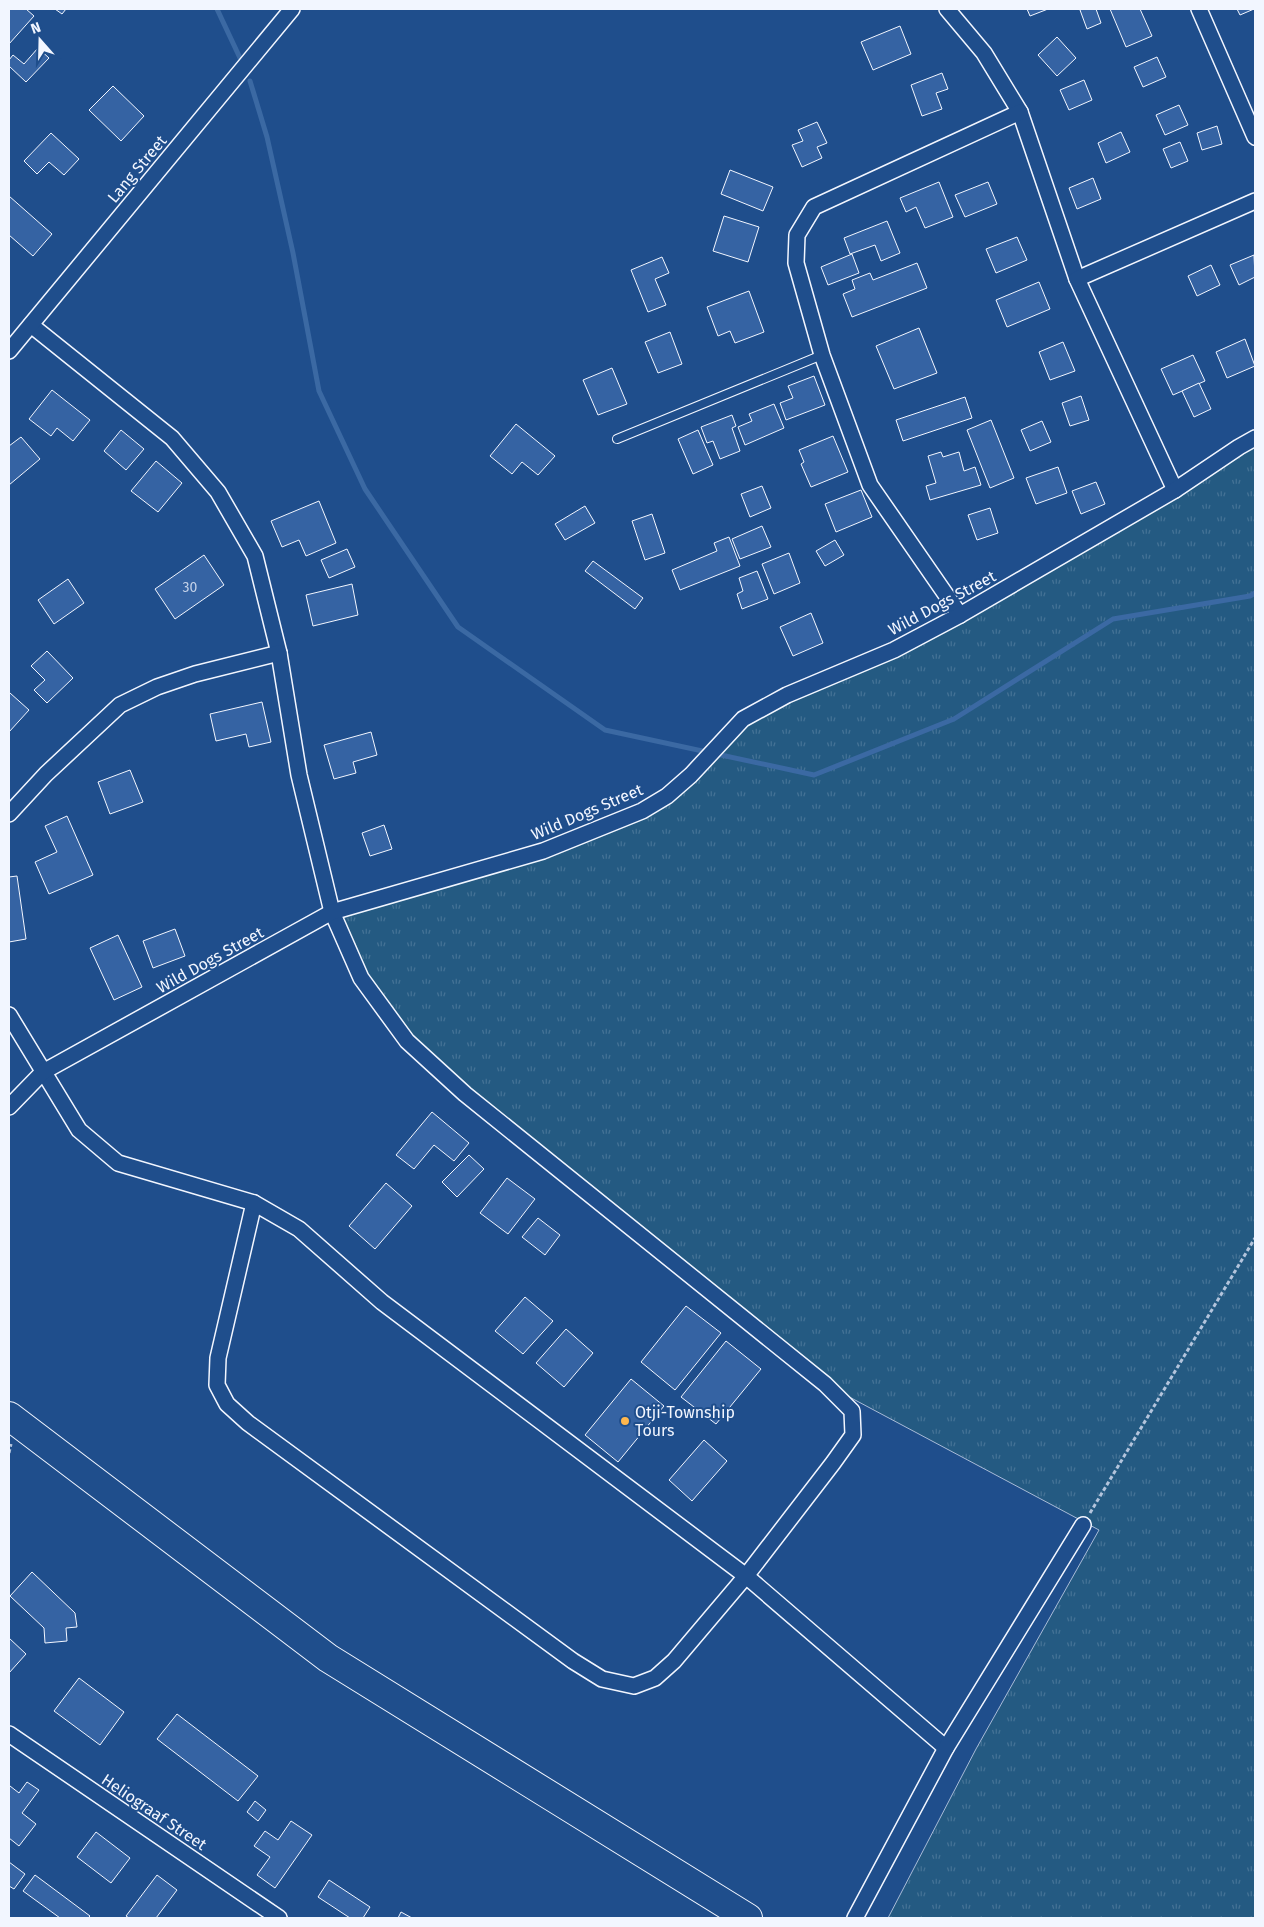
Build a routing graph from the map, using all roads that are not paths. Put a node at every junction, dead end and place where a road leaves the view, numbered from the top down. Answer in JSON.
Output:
{"nodes":[{"id":1,"x":292,"y":9,"type":"edge"},
{"id":2,"x":947,"y":9,"type":"edge"},
{"id":3,"x":1199,"y":9,"type":"edge"},
{"id":4,"x":1020,"y":112,"type":"junction"},
{"id":5,"x":1255,"y":137,"type":"edge"},
{"id":6,"x":1255,"y":201,"type":"edge"},
{"id":7,"x":1077,"y":279,"type":"junction"},
{"id":8,"x":31,"y":325,"type":"junction"},
{"id":9,"x":9,"y":351,"type":"edge"},
{"id":10,"x":822,"y":355,"type":"junction"},
{"id":11,"x":1255,"y":438,"type":"edge"},
{"id":12,"x":617,"y":439,"type":"dead end"},
{"id":13,"x":1175,"y":490,"type":"junction"},
{"id":14,"x":960,"y":615,"type":"junction"},
{"id":15,"x":279,"y":653,"type":"junction"},
{"id":16,"x":9,"y":814,"type":"edge"},
{"id":17,"x":332,"y":912,"type":"junction"},
{"id":18,"x":9,"y":1015,"type":"edge"},
{"id":19,"x":43,"y":1072,"type":"junction"},
{"id":20,"x":9,"y":1107,"type":"edge"},
{"id":21,"x":254,"y":1204,"type":"junction"},
{"id":22,"x":9,"y":1416,"type":"edge"},
{"id":23,"x":1083,"y":1525,"type":"road end"},
{"id":24,"x":746,"y":1576,"type":"junction"},
{"id":25,"x":9,"y":1734,"type":"edge"},
{"id":26,"x":946,"y":1748,"type":"junction"},
{"id":27,"x":279,"y":1918,"type":"edge"},
{"id":28,"x":748,"y":1918,"type":"edge"},
{"id":29,"x":855,"y":1918,"type":"edge"}],
"edges":[{"from":1,"to":8,"type":"street","name":"Lang Street"},
{"from":2,"to":4,"type":"street"},
{"from":3,"to":5,"type":"street"},
{"from":4,"to":7,"type":"street"},
{"from":4,"to":10,"type":"street"},
{"from":6,"to":7,"type":"street"},
{"from":7,"to":13,"type":"street"},
{"from":8,"to":9,"type":"street","name":"Lang Street"},
{"from":8,"to":15,"type":"street"},
{"from":10,"to":12,"type":"lane"},
{"from":10,"to":14,"type":"street"},
{"from":11,"to":13,"type":"street","name":"Wild Dogs Street"},
{"from":13,"to":14,"type":"street","name":"Wild Dogs Street"},
{"from":14,"to":17,"type":"street","name":"Wild Dogs Street"},
{"from":15,"to":16,"type":"street"},
{"from":15,"to":17,"type":"street"},
{"from":17,"to":19,"type":"street","name":"Wild Dogs Street"},
{"from":17,"to":24,"type":"street"},
{"from":18,"to":19,"type":"street"},
{"from":19,"to":20,"type":"street","name":"Wild Dogs Street"},
{"from":19,"to":21,"type":"street"},
{"from":21,"to":24,"type":"street"},
{"from":21,"to":24,"type":"street"},
{"from":22,"to":28,"type":"highway"},
{"from":23,"to":26,"type":"street"},
{"from":24,"to":26,"type":"street"},
{"from":25,"to":27,"type":"street","name":"Heliograaf Street"},
{"from":26,"to":29,"type":"street"}]}
